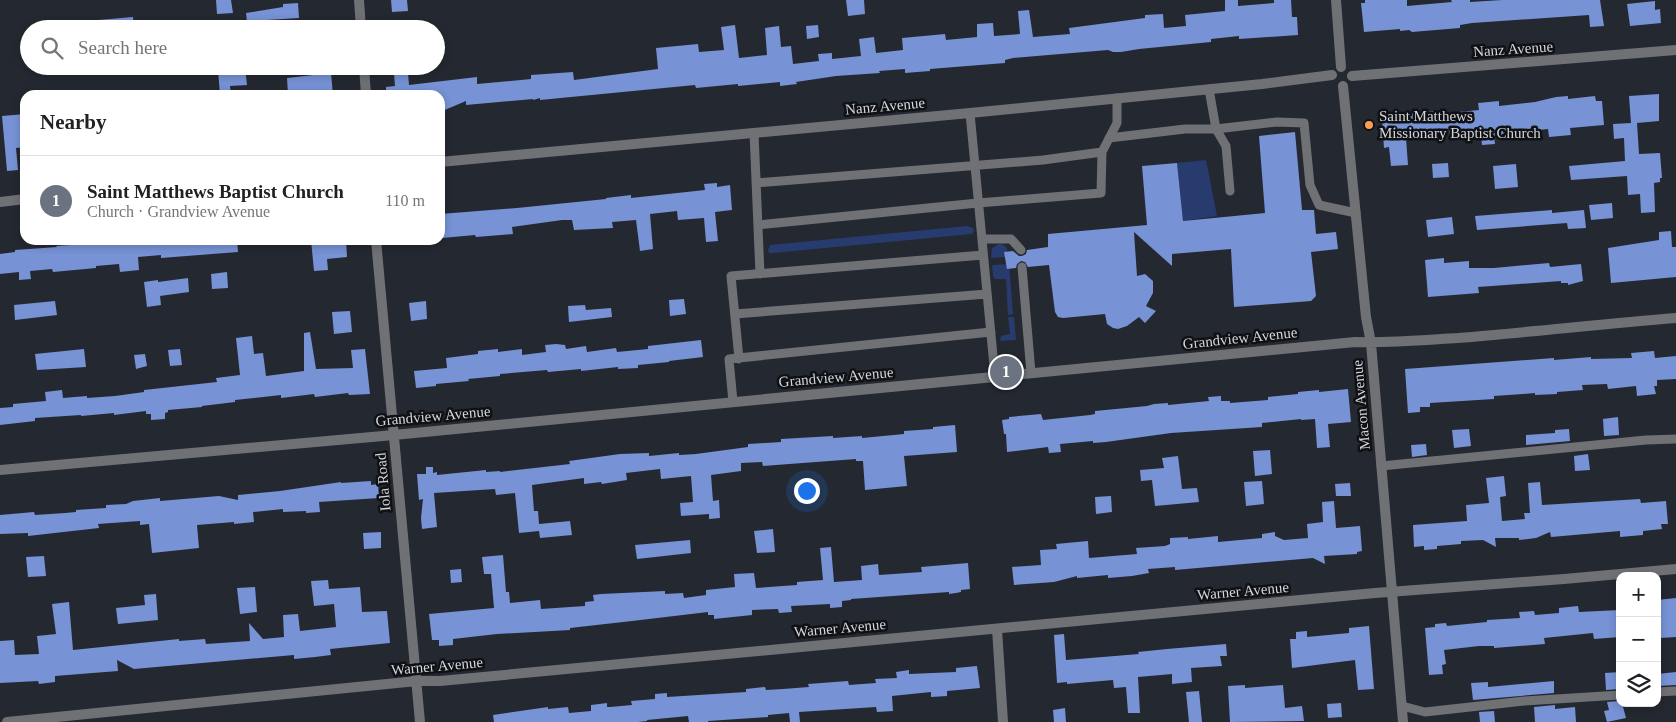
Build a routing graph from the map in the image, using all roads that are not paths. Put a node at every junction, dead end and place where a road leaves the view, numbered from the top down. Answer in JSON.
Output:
{"nodes":[{"id":1,"x":359,"y":0,"type":"edge"},
{"id":2,"x":1336,"y":0,"type":"edge"},
{"id":3,"x":360,"y":20,"type":"edge"},
{"id":4,"x":1676,"y":50,"type":"edge"},
{"id":5,"x":1341,"y":66,"type":"junction"},
{"id":6,"x":365,"y":75,"type":"edge"},
{"id":7,"x":1332,"y":75,"type":"junction"},
{"id":8,"x":1352,"y":76,"type":"junction"},
{"id":9,"x":1344,"y":86,"type":"junction"},
{"id":10,"x":1209,"y":89,"type":"junction"},
{"id":11,"x":366,"y":90,"type":"edge"},
{"id":12,"x":1117,"y":98,"type":"junction"},
{"id":13,"x":970,"y":113,"type":"junction"},
{"id":14,"x":1216,"y":129,"type":"junction"},
{"id":15,"x":754,"y":133,"type":"junction"},
{"id":16,"x":1109,"y":138,"type":"junction"},
{"id":17,"x":1102,"y":152,"type":"junction"},
{"id":18,"x":445,"y":162,"type":"edge"},
{"id":19,"x":975,"y":166,"type":"junction"},
{"id":20,"x":756,"y":183,"type":"junction"},
{"id":21,"x":1230,"y":190,"type":"dead end"},
{"id":22,"x":20,"y":200,"type":"edge"},
{"id":23,"x":0,"y":202,"type":"edge"},
{"id":24,"x":978,"y":203,"type":"junction"},
{"id":25,"x":1356,"y":213,"type":"junction"},
{"id":26,"x":758,"y":226,"type":"junction"},
{"id":27,"x":982,"y":239,"type":"junction"},
{"id":28,"x":376,"y":245,"type":"edge"},
{"id":29,"x":1021,"y":250,"type":"dead end"},
{"id":30,"x":984,"y":255,"type":"junction"},
{"id":31,"x":1022,"y":267,"type":"dead end"},
{"id":32,"x":760,"y":274,"type":"junction"},
{"id":33,"x":987,"y":294,"type":"junction"},
{"id":34,"x":735,"y":314,"type":"junction"},
{"id":35,"x":1676,"y":318,"type":"edge"},
{"id":36,"x":991,"y":332,"type":"junction"},
{"id":37,"x":1371,"y":342,"type":"junction"},
{"id":38,"x":739,"y":358,"type":"junction"},
{"id":39,"x":1031,"y":373,"type":"junction"},
{"id":40,"x":995,"y":377,"type":"junction"},
{"id":41,"x":733,"y":402,"type":"junction"},
{"id":42,"x":394,"y":435,"type":"junction"},
{"id":43,"x":1676,"y":439,"type":"edge"},
{"id":44,"x":1381,"y":466,"type":"junction"},
{"id":45,"x":0,"y":470,"type":"edge"},
{"id":46,"x":1676,"y":569,"type":"edge"},
{"id":47,"x":1391,"y":592,"type":"junction"},
{"id":48,"x":997,"y":629,"type":"junction"},
{"id":49,"x":417,"y":681,"type":"junction"},
{"id":50,"x":1676,"y":691,"type":"edge"},
{"id":51,"x":1661,"y":692,"type":"edge"},
{"id":52,"x":1616,"y":695,"type":"edge"},
{"id":53,"x":1402,"y":706,"type":"junction"},
{"id":54,"x":7,"y":722,"type":"edge"},
{"id":55,"x":420,"y":722,"type":"edge"},
{"id":56,"x":1003,"y":722,"type":"edge"},
{"id":57,"x":1403,"y":722,"type":"edge"}],
"edges":[{"from":1,"to":3,"type":"street"},
{"from":2,"to":5,"type":"street"},
{"from":4,"to":8,"type":"street","name":"Nanz Avenue"},
{"from":5,"to":7,"type":"street"},
{"from":5,"to":8,"type":"street"},
{"from":6,"to":11,"type":"street"},
{"from":7,"to":9,"type":"street"},
{"from":7,"to":10,"type":"street","name":"Nanz Avenue"},
{"from":8,"to":9,"type":"street"},
{"from":9,"to":25,"type":"street","name":"Macon Avenue"},
{"from":10,"to":12,"type":"street","name":"Nanz Avenue"},
{"from":10,"to":14,"type":"lane"},
{"from":12,"to":13,"type":"street","name":"Nanz Avenue"},
{"from":12,"to":16,"type":"lane"},
{"from":13,"to":15,"type":"street","name":"Nanz Avenue"},
{"from":13,"to":19,"type":"lane"},
{"from":14,"to":16,"type":"lane"},
{"from":14,"to":21,"type":"lane"},
{"from":14,"to":25,"type":"lane"},
{"from":15,"to":18,"type":"street","name":"Nanz Avenue"},
{"from":15,"to":20,"type":"lane"},
{"from":16,"to":17,"type":"lane"},
{"from":17,"to":19,"type":"lane"},
{"from":17,"to":24,"type":"lane"},
{"from":19,"to":20,"type":"lane"},
{"from":19,"to":24,"type":"lane"},
{"from":20,"to":26,"type":"lane"},
{"from":22,"to":23,"type":"street"},
{"from":24,"to":26,"type":"lane"},
{"from":24,"to":27,"type":"lane"},
{"from":25,"to":37,"type":"street","name":"Macon Avenue"},
{"from":26,"to":32,"type":"lane"},
{"from":27,"to":29,"type":"lane"},
{"from":27,"to":30,"type":"lane"},
{"from":28,"to":42,"type":"street","name":"Iola Road"},
{"from":30,"to":32,"type":"lane"},
{"from":30,"to":33,"type":"lane"},
{"from":31,"to":39,"type":"lane"},
{"from":32,"to":34,"type":"lane"},
{"from":33,"to":34,"type":"lane"},
{"from":33,"to":36,"type":"lane"},
{"from":34,"to":38,"type":"lane"},
{"from":35,"to":37,"type":"street","name":"Grandview Avenue"},
{"from":36,"to":38,"type":"lane"},
{"from":36,"to":40,"type":"lane"},
{"from":37,"to":39,"type":"street","name":"Grandview Avenue"},
{"from":37,"to":44,"type":"street","name":"Macon Avenue"},
{"from":38,"to":41,"type":"lane"},
{"from":39,"to":40,"type":"street","name":"Grandview Avenue"},
{"from":40,"to":41,"type":"street","name":"Grandview Avenue"},
{"from":41,"to":42,"type":"street","name":"Grandview Avenue"},
{"from":42,"to":45,"type":"street","name":"Grandview Avenue"},
{"from":42,"to":49,"type":"street","name":"Iola Road"},
{"from":43,"to":44,"type":"lane"},
{"from":44,"to":47,"type":"street","name":"Macon Avenue"},
{"from":46,"to":47,"type":"street","name":"Warner Avenue"},
{"from":47,"to":48,"type":"street","name":"Warner Avenue"},
{"from":47,"to":53,"type":"street","name":"Macon Avenue"},
{"from":48,"to":49,"type":"street","name":"Warner Avenue"},
{"from":48,"to":56,"type":"street"},
{"from":49,"to":54,"type":"street","name":"Warner Avenue"},
{"from":49,"to":55,"type":"street","name":"Iola Road"},
{"from":50,"to":51,"type":"lane"},
{"from":52,"to":53,"type":"lane"},
{"from":53,"to":57,"type":"street","name":"Macon Avenue"}]}
